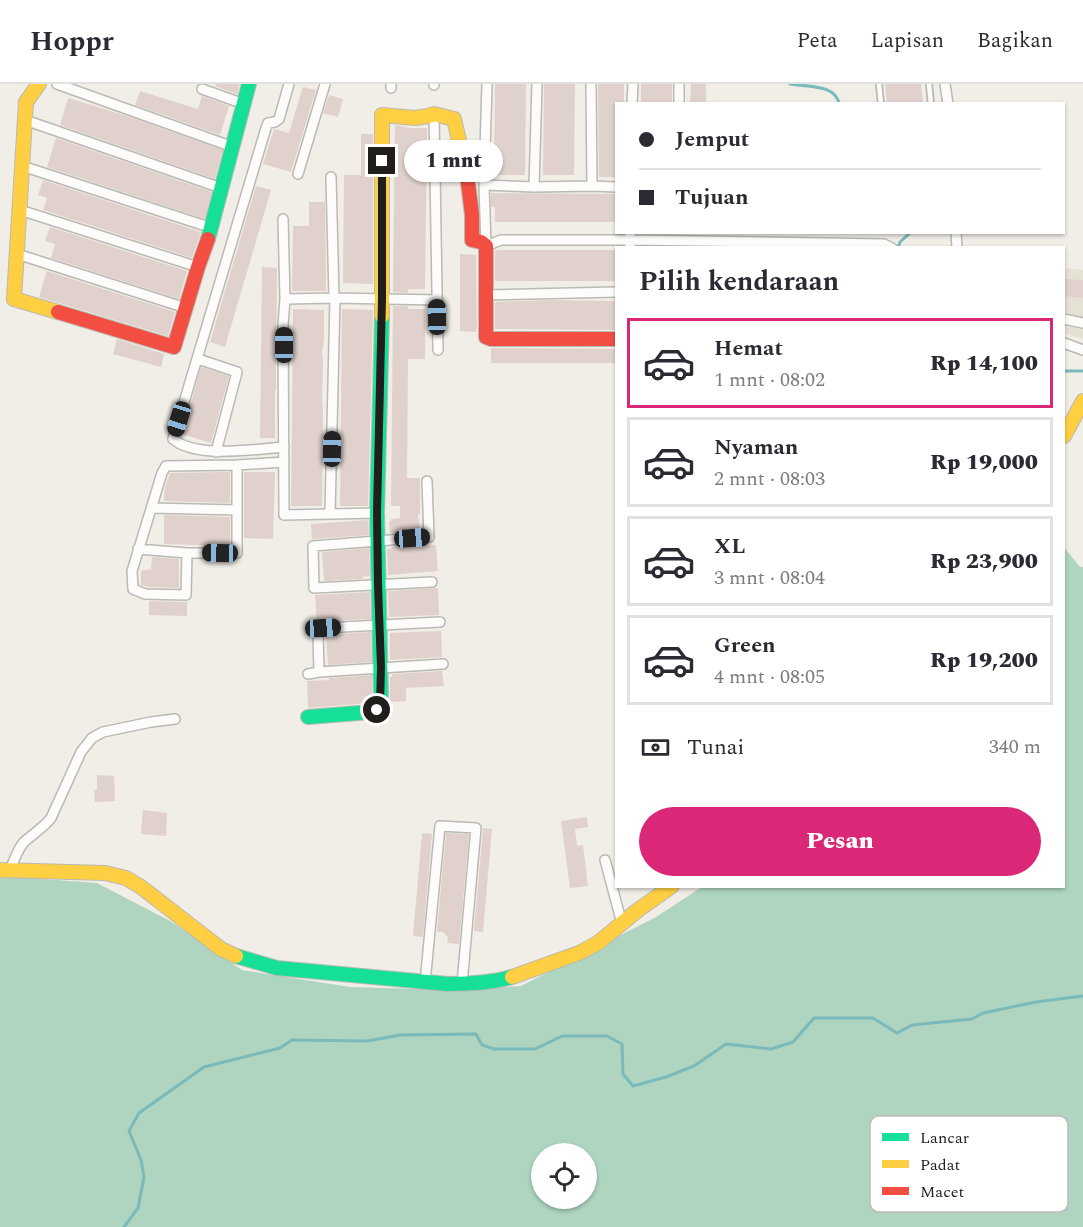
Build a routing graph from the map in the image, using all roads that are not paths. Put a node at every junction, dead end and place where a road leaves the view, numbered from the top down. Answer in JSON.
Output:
{"nodes":[{"id":1,"x":39,"y":84,"type":"edge"},
{"id":2,"x":57,"y":84,"type":"edge"},
{"id":3,"x":249,"y":84,"type":"edge"},
{"id":4,"x":289,"y":84,"type":"edge"},
{"id":5,"x":326,"y":84,"type":"edge"},
{"id":6,"x":487,"y":84,"type":"edge"},
{"id":7,"x":537,"y":84,"type":"edge"},
{"id":8,"x":591,"y":84,"type":"edge"},
{"id":9,"x":633,"y":84,"type":"edge"},
{"id":10,"x":679,"y":84,"type":"edge"},
{"id":11,"x":879,"y":84,"type":"edge"},
{"id":12,"x":929,"y":84,"type":"edge"},
{"id":13,"x":945,"y":84,"type":"edge"},
{"id":14,"x":202,"y":89,"type":"dead end"},
{"id":15,"x":632,"y":102,"type":"edge"},
{"id":16,"x":678,"y":102,"type":"edge"},
{"id":17,"x":881,"y":102,"type":"edge"},
{"id":18,"x":931,"y":102,"type":"edge"},
{"id":19,"x":948,"y":102,"type":"edge"},
{"id":20,"x":244,"y":104,"type":"junction"},
{"id":21,"x":434,"y":114,"type":"junction"},
{"id":22,"x":25,"y":120,"type":"junction"},
{"id":23,"x":233,"y":147,"type":"junction"},
{"id":24,"x":22,"y":166,"type":"junction"},
{"id":25,"x":298,"y":174,"type":"dead end"},
{"id":26,"x":331,"y":177,"type":"dead end"},
{"id":27,"x":484,"y":185,"type":"junction"},
{"id":28,"x":592,"y":186,"type":"junction"},
{"id":29,"x":534,"y":187,"type":"junction"},
{"id":30,"x":615,"y":187,"type":"edge"},
{"id":31,"x":221,"y":188,"type":"junction"},
{"id":32,"x":20,"y":210,"type":"junction"},
{"id":33,"x":283,"y":219,"type":"dead end"},
{"id":34,"x":212,"y":228,"type":"junction"},
{"id":35,"x":630,"y":240,"type":"edge"},
{"id":36,"x":486,"y":246,"type":"junction"},
{"id":37,"x":888,"y":246,"type":"edge"},
{"id":38,"x":17,"y":254,"type":"junction"},
{"id":39,"x":198,"y":267,"type":"junction"},
{"id":40,"x":615,"y":292,"type":"edge"},
{"id":41,"x":486,"y":295,"type":"junction"},
{"id":42,"x":334,"y":298,"type":"junction"},
{"id":43,"x":285,"y":299,"type":"junction"},
{"id":44,"x":382,"y":299,"type":"junction"},
{"id":45,"x":437,"y":300,"type":"junction"},
{"id":46,"x":186,"y":308,"type":"junction"},
{"id":47,"x":1065,"y":319,"type":"edge"},
{"id":48,"x":1083,"y":323,"type":"edge"},
{"id":49,"x":615,"y":339,"type":"edge"},
{"id":50,"x":1065,"y":343,"type":"edge"},
{"id":51,"x":438,"y":350,"type":"dead end"},
{"id":52,"x":1083,"y":350,"type":"edge"},
{"id":53,"x":198,"y":360,"type":"junction"},
{"id":54,"x":1083,"y":401,"type":"edge"},
{"id":55,"x":1065,"y":434,"type":"edge"},
{"id":56,"x":284,"y":447,"type":"junction"},
{"id":57,"x":216,"y":452,"type":"junction"},
{"id":58,"x":284,"y":462,"type":"junction"},
{"id":59,"x":237,"y":465,"type":"junction"},
{"id":60,"x":427,"y":482,"type":"dead end"},
{"id":61,"x":152,"y":508,"type":"junction"},
{"id":62,"x":237,"y":510,"type":"junction"},
{"id":63,"x":377,"y":513,"type":"junction"},
{"id":64,"x":330,"y":514,"type":"junction"},
{"id":65,"x":377,"y":541,"type":"junction"},
{"id":66,"x":138,"y":549,"type":"junction"},
{"id":67,"x":187,"y":553,"type":"junction"},
{"id":68,"x":432,"y":582,"type":"dead end"},
{"id":69,"x":378,"y":585,"type":"junction"},
{"id":70,"x":440,"y":622,"type":"dead end"},
{"id":71,"x":379,"y":625,"type":"junction"},
{"id":72,"x":443,"y":663,"type":"dead end"},
{"id":73,"x":381,"y":667,"type":"junction"},
{"id":74,"x":320,"y":672,"type":"junction"},
{"id":75,"x":308,"y":674,"type":"dead end"},
{"id":76,"x":308,"y":717,"type":"dead end"},
{"id":77,"x":175,"y":719,"type":"dead end"},
{"id":78,"x":605,"y":860,"type":"dead end"},
{"id":79,"x":5,"y":870,"type":"edge"},
{"id":80,"x":669,"y":888,"type":"edge"},
{"id":81,"x":622,"y":924,"type":"junction"},
{"id":82,"x":425,"y":983,"type":"junction"},
{"id":83,"x":462,"y":984,"type":"junction"}],
"edges":[{"from":1,"to":22,"type":"street"},
{"from":2,"to":23,"type":"street"},
{"from":3,"to":20,"type":"street"},
{"from":4,"to":53,"type":"street"},
{"from":5,"to":25,"type":"street"},
{"from":6,"to":27,"type":"street"},
{"from":7,"to":29,"type":"street"},
{"from":8,"to":28,"type":"street"},
{"from":9,"to":15,"type":"street"},
{"from":10,"to":16,"type":"street"},
{"from":11,"to":17,"type":"lane"},
{"from":12,"to":18,"type":"lane"},
{"from":13,"to":19,"type":"street"},
{"from":14,"to":20,"type":"street"},
{"from":20,"to":23,"type":"street"},
{"from":21,"to":36,"type":"street"},
{"from":21,"to":44,"type":"street"},
{"from":21,"to":45,"type":"street"},
{"from":22,"to":24,"type":"street"},
{"from":22,"to":31,"type":"street"},
{"from":23,"to":31,"type":"street"},
{"from":24,"to":32,"type":"street"},
{"from":24,"to":34,"type":"street"},
{"from":26,"to":42,"type":"street"},
{"from":27,"to":29,"type":"street"},
{"from":27,"to":36,"type":"street"},
{"from":28,"to":29,"type":"street"},
{"from":28,"to":30,"type":"street"},
{"from":31,"to":34,"type":"street"},
{"from":32,"to":38,"type":"street"},
{"from":32,"to":39,"type":"street"},
{"from":33,"to":43,"type":"street"},
{"from":34,"to":39,"type":"street"},
{"from":35,"to":36,"type":"street"},
{"from":35,"to":37,"type":"street"},
{"from":36,"to":41,"type":"street"},
{"from":38,"to":46,"type":"street"},
{"from":38,"to":46,"type":"street"},
{"from":39,"to":46,"type":"street"},
{"from":40,"to":41,"type":"street"},
{"from":41,"to":49,"type":"street"},
{"from":42,"to":43,"type":"street"},
{"from":42,"to":44,"type":"street"},
{"from":42,"to":64,"type":"street"},
{"from":43,"to":56,"type":"street"},
{"from":44,"to":45,"type":"street"},
{"from":44,"to":63,"type":"street"},
{"from":45,"to":51,"type":"street"},
{"from":47,"to":48,"type":"street"},
{"from":50,"to":52,"type":"street"},
{"from":53,"to":57,"type":"street"},
{"from":53,"to":57,"type":"street"},
{"from":54,"to":55,"type":"street"},
{"from":56,"to":57,"type":"street"},
{"from":56,"to":58,"type":"street"},
{"from":58,"to":59,"type":"street"},
{"from":58,"to":64,"type":"street"},
{"from":59,"to":61,"type":"street"},
{"from":59,"to":62,"type":"street"},
{"from":60,"to":65,"type":"street"},
{"from":61,"to":62,"type":"street"},
{"from":61,"to":66,"type":"street"},
{"from":62,"to":67,"type":"street"},
{"from":63,"to":64,"type":"street"},
{"from":63,"to":65,"type":"street"},
{"from":65,"to":69,"type":"street"},
{"from":65,"to":69,"type":"street"},
{"from":66,"to":67,"type":"street"},
{"from":66,"to":67,"type":"street"},
{"from":68,"to":69,"type":"street"},
{"from":69,"to":71,"type":"street"},
{"from":70,"to":71,"type":"street"},
{"from":71,"to":73,"type":"street"},
{"from":71,"to":74,"type":"street"},
{"from":72,"to":73,"type":"street"},
{"from":73,"to":74,"type":"street"},
{"from":73,"to":76,"type":"street"},
{"from":74,"to":75,"type":"street"},
{"from":77,"to":79,"type":"street"},
{"from":78,"to":81,"type":"street"},
{"from":79,"to":82,"type":"street"},
{"from":80,"to":81,"type":"street"},
{"from":81,"to":83,"type":"street"},
{"from":82,"to":83,"type":"street"},
{"from":82,"to":83,"type":"street"}]}
